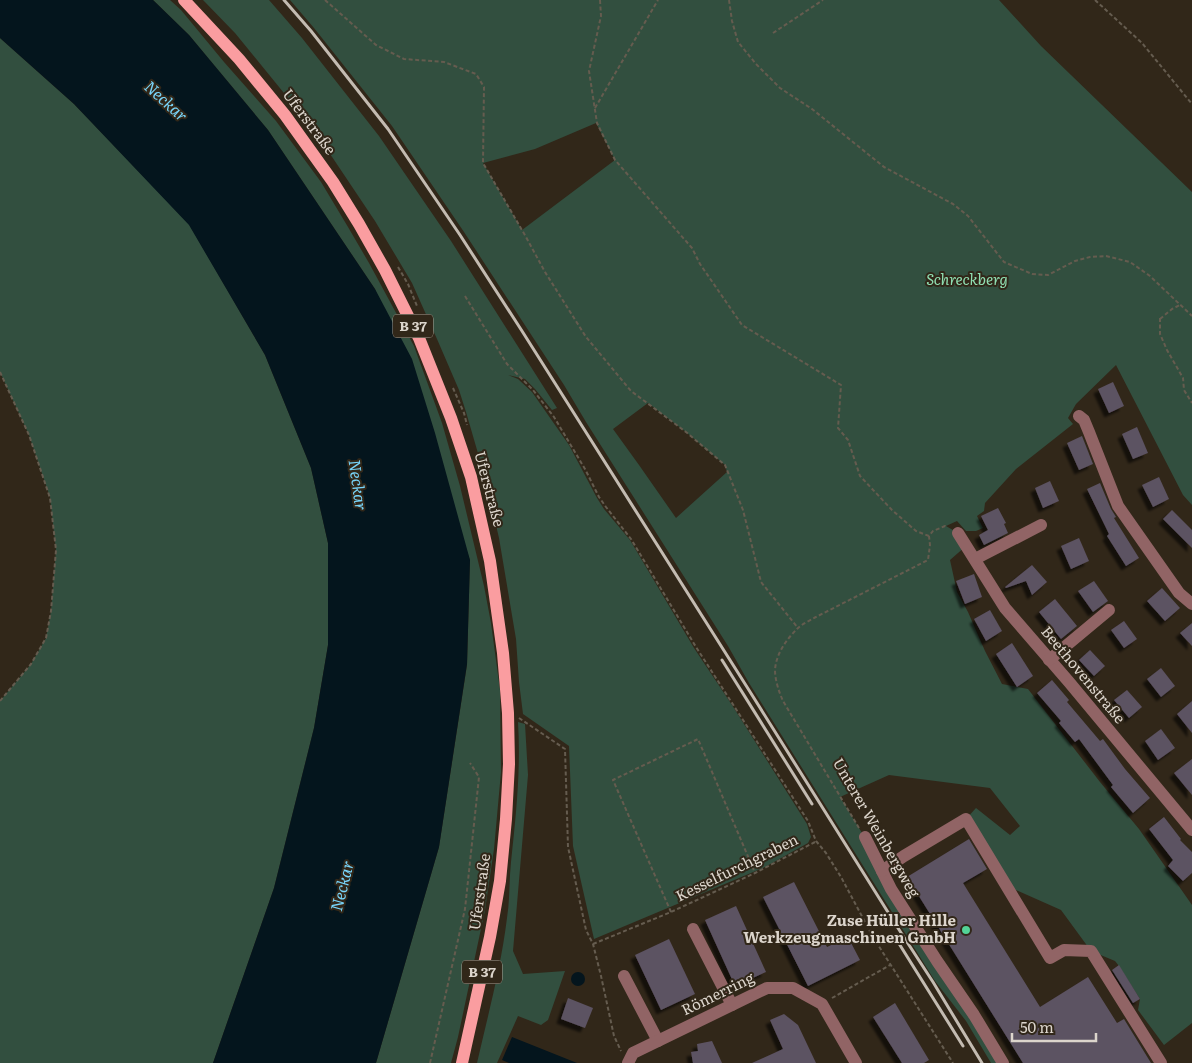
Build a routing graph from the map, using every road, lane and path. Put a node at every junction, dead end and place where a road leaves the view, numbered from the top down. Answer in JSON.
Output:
{"nodes":[{"id":1,"x":184,"y":0,"type":"edge"},
{"id":2,"x":325,"y":0,"type":"edge"},
{"id":3,"x":600,"y":0,"type":"edge"},
{"id":4,"x":658,"y":0,"type":"edge"},
{"id":5,"x":729,"y":0,"type":"edge"},
{"id":6,"x":823,"y":0,"type":"edge"},
{"id":7,"x":1095,"y":0,"type":"edge"},
{"id":8,"x":773,"y":33,"type":"dead end"},
{"id":9,"x":1192,"y":104,"type":"edge"},
{"id":10,"x":594,"y":110,"type":"junction"},
{"id":11,"x":394,"y":260,"type":"dead end"},
{"id":12,"x":465,"y":296,"type":"dead end"},
{"id":13,"x":1180,"y":305,"type":"junction"},
{"id":14,"x":418,"y":308,"type":"dead end"},
{"id":15,"x":1192,"y":316,"type":"edge"},
{"id":16,"x":0,"y":372,"type":"edge"},
{"id":17,"x":450,"y":382,"type":"dead end"},
{"id":18,"x":1192,"y":402,"type":"edge"},
{"id":19,"x":1079,"y":416,"type":"dead end"},
{"id":20,"x":468,"y":429,"type":"dead end"},
{"id":21,"x":1041,"y":525,"type":"dead end"},
{"id":22,"x":958,"y":533,"type":"joint"},
{"id":23,"x":929,"y":536,"type":"junction"},
{"id":24,"x":974,"y":559,"type":"junction"},
{"id":25,"x":1192,"y":604,"type":"edge"},
{"id":26,"x":1110,"y":610,"type":"dead end"},
{"id":27,"x":798,"y":628,"type":"junction"},
{"id":28,"x":1049,"y":660,"type":"junction"},
{"id":29,"x":0,"y":701,"type":"edge"},
{"id":30,"x":518,"y":718,"type":"dead end"},
{"id":31,"x":470,"y":763,"type":"dead end"},
{"id":32,"x":1192,"y":830,"type":"edge"},
{"id":33,"x":865,"y":837,"type":"joint"},
{"id":34,"x":816,"y":841,"type":"junction"},
{"id":35,"x":882,"y":872,"type":"junction"},
{"id":36,"x":755,"y":873,"type":"junction"},
{"id":37,"x":671,"y":912,"type":"junction"},
{"id":38,"x":693,"y":929,"type":"dead end"},
{"id":39,"x":593,"y":944,"type":"junction"},
{"id":40,"x":890,"y":965,"type":"junction"},
{"id":41,"x":624,"y":976,"type":"dead end"},
{"id":42,"x":822,"y":1004,"type":"junction"},
{"id":43,"x":732,"y":1005,"type":"junction"},
{"id":44,"x":658,"y":1041,"type":"junction"},
{"id":45,"x":629,"y":1062,"type":"edge"},
{"id":46,"x":430,"y":1063,"type":"edge"},
{"id":47,"x":462,"y":1063,"type":"edge"},
{"id":48,"x":856,"y":1063,"type":"edge"},
{"id":49,"x":953,"y":1063,"type":"edge"},
{"id":50,"x":1003,"y":1063,"type":"edge"},
{"id":51,"x":1162,"y":1063,"type":"edge"}],
"edges":[{"from":1,"to":47,"type":"main road","name":"Uferstraße","number":"B 37"},
{"from":2,"to":27,"type":"path"},
{"from":3,"to":10,"type":"path"},
{"from":4,"to":10,"type":"path"},
{"from":5,"to":13,"type":"path"},
{"from":6,"to":8,"type":"path"},
{"from":7,"to":9,"type":"path"},
{"from":10,"to":23,"type":"path"},
{"from":11,"to":14,"type":"path"},
{"from":12,"to":34,"type":"path"},
{"from":13,"to":15,"type":"path"},
{"from":13,"to":18,"type":"path"},
{"from":16,"to":29,"type":"path"},
{"from":17,"to":20,"type":"path"},
{"from":19,"to":25,"type":"street"},
{"from":21,"to":24,"type":"street"},
{"from":22,"to":23,"type":"path"},
{"from":22,"to":24,"type":"street","name":"Beethovenstraße"},
{"from":23,"to":27,"type":"path"},
{"from":24,"to":28,"type":"street","name":"Beethovenstraße"},
{"from":26,"to":28,"type":"street"},
{"from":27,"to":33,"type":"path","name":"Unterer Weinbergweg"},
{"from":28,"to":32,"type":"street","name":"Beethovenstraße"},
{"from":30,"to":39,"type":"path"},
{"from":31,"to":46,"type":"path"},
{"from":33,"to":35,"type":"street","name":"Unterer Weinbergweg"},
{"from":34,"to":36,"type":"path","name":"Kesselfurchgraben"},
{"from":34,"to":40,"type":"path","name":"Kesselfurchgraben"},
{"from":35,"to":50,"type":"street","name":"Unterer Weinbergweg"},
{"from":35,"to":51,"type":"street"},
{"from":36,"to":37,"type":"path","name":"Kesselfurchgraben"},
{"from":36,"to":37,"type":"path"},
{"from":37,"to":39,"type":"path","name":"Kesselfurchgraben"},
{"from":38,"to":43,"type":"street"},
{"from":39,"to":45,"type":"path"},
{"from":40,"to":42,"type":"path"},
{"from":40,"to":49,"type":"path","name":"Kesselfurchgraben"},
{"from":41,"to":44,"type":"street"},
{"from":42,"to":43,"type":"street","name":"Römerring"},
{"from":42,"to":48,"type":"street"},
{"from":43,"to":44,"type":"street","name":"Römerring"},
{"from":44,"to":45,"type":"street","name":"Römerring"}]}
